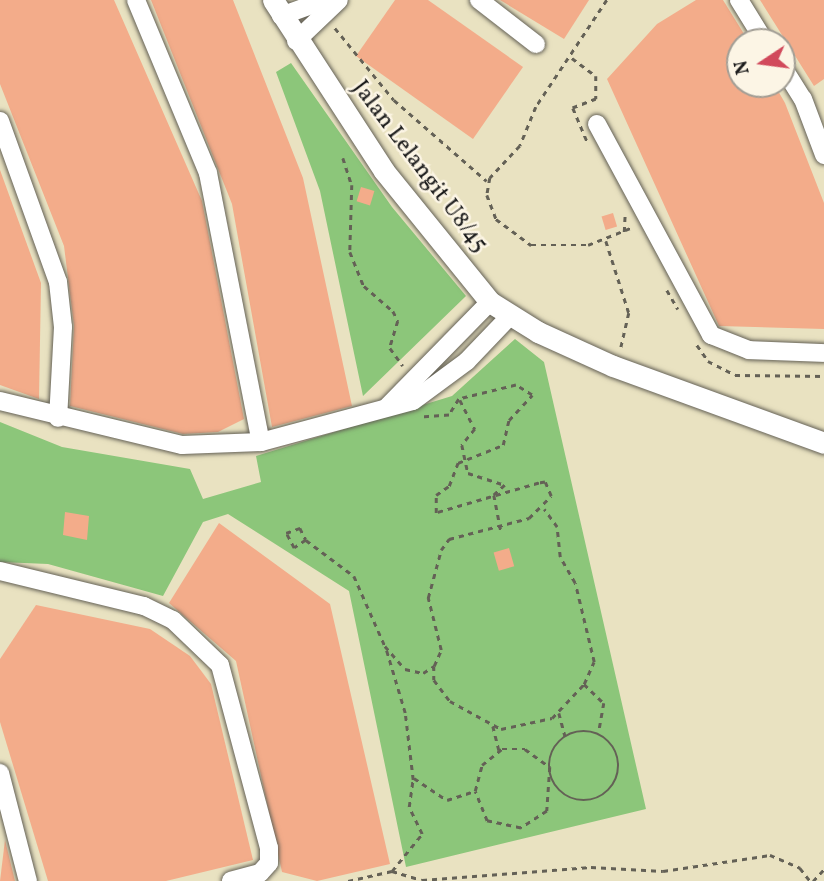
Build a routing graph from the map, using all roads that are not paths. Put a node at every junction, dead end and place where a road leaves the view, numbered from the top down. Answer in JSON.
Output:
{"nodes":[{"id":1,"x":136,"y":0,"type":"edge"},
{"id":2,"x":339,"y":0,"type":"edge"},
{"id":3,"x":479,"y":0,"type":"edge"},
{"id":4,"x":739,"y":0,"type":"edge"},
{"id":5,"x":277,"y":8,"type":"edge"},
{"id":6,"x":326,"y":8,"type":"edge"},
{"id":7,"x":756,"y":28,"type":"edge"},
{"id":8,"x":296,"y":41,"type":"junction"},
{"id":9,"x":536,"y":44,"type":"dead end"},
{"id":10,"x":796,"y":88,"type":"edge"},
{"id":11,"x":0,"y":121,"type":"edge"},
{"id":12,"x":597,"y":124,"type":"dead end"},
{"id":13,"x":824,"y":155,"type":"edge"},
{"id":14,"x":490,"y":302,"type":"junction"},
{"id":15,"x":509,"y":317,"type":"junction"},
{"id":16,"x":824,"y":353,"type":"edge"},
{"id":17,"x":409,"y":393,"type":"junction"},
{"id":18,"x":0,"y":401,"type":"edge"},
{"id":19,"x":58,"y":418,"type":"junction"},
{"id":20,"x":261,"y":442,"type":"junction"},
{"id":21,"x":824,"y":443,"type":"edge"},
{"id":22,"x":0,"y":572,"type":"edge"},
{"id":23,"x":0,"y":773,"type":"edge"},
{"id":24,"x":28,"y":881,"type":"edge"},
{"id":25,"x":231,"y":881,"type":"edge"}],
"edges":[{"from":1,"to":20,"type":"street"},
{"from":2,"to":6,"type":"street"},
{"from":3,"to":9,"type":"street"},
{"from":4,"to":7,"type":"street"},
{"from":5,"to":6,"type":"street"},
{"from":5,"to":8,"type":"street","name":"Jalan Lelangit U8/45"},
{"from":6,"to":8,"type":"street"},
{"from":8,"to":14,"type":"street","name":"Jalan Lelangit U8/45"},
{"from":10,"to":13,"type":"street"},
{"from":11,"to":19,"type":"street"},
{"from":12,"to":16,"type":"street"},
{"from":14,"to":15,"type":"street","name":"Jalan Lelangit U8/45"},
{"from":14,"to":17,"type":"street"},
{"from":15,"to":17,"type":"street"},
{"from":15,"to":21,"type":"street","name":"Jalan Lelangit U8/45"},
{"from":17,"to":20,"type":"street"},
{"from":18,"to":19,"type":"street"},
{"from":19,"to":20,"type":"street"},
{"from":22,"to":25,"type":"street"},
{"from":23,"to":24,"type":"street"}]}
